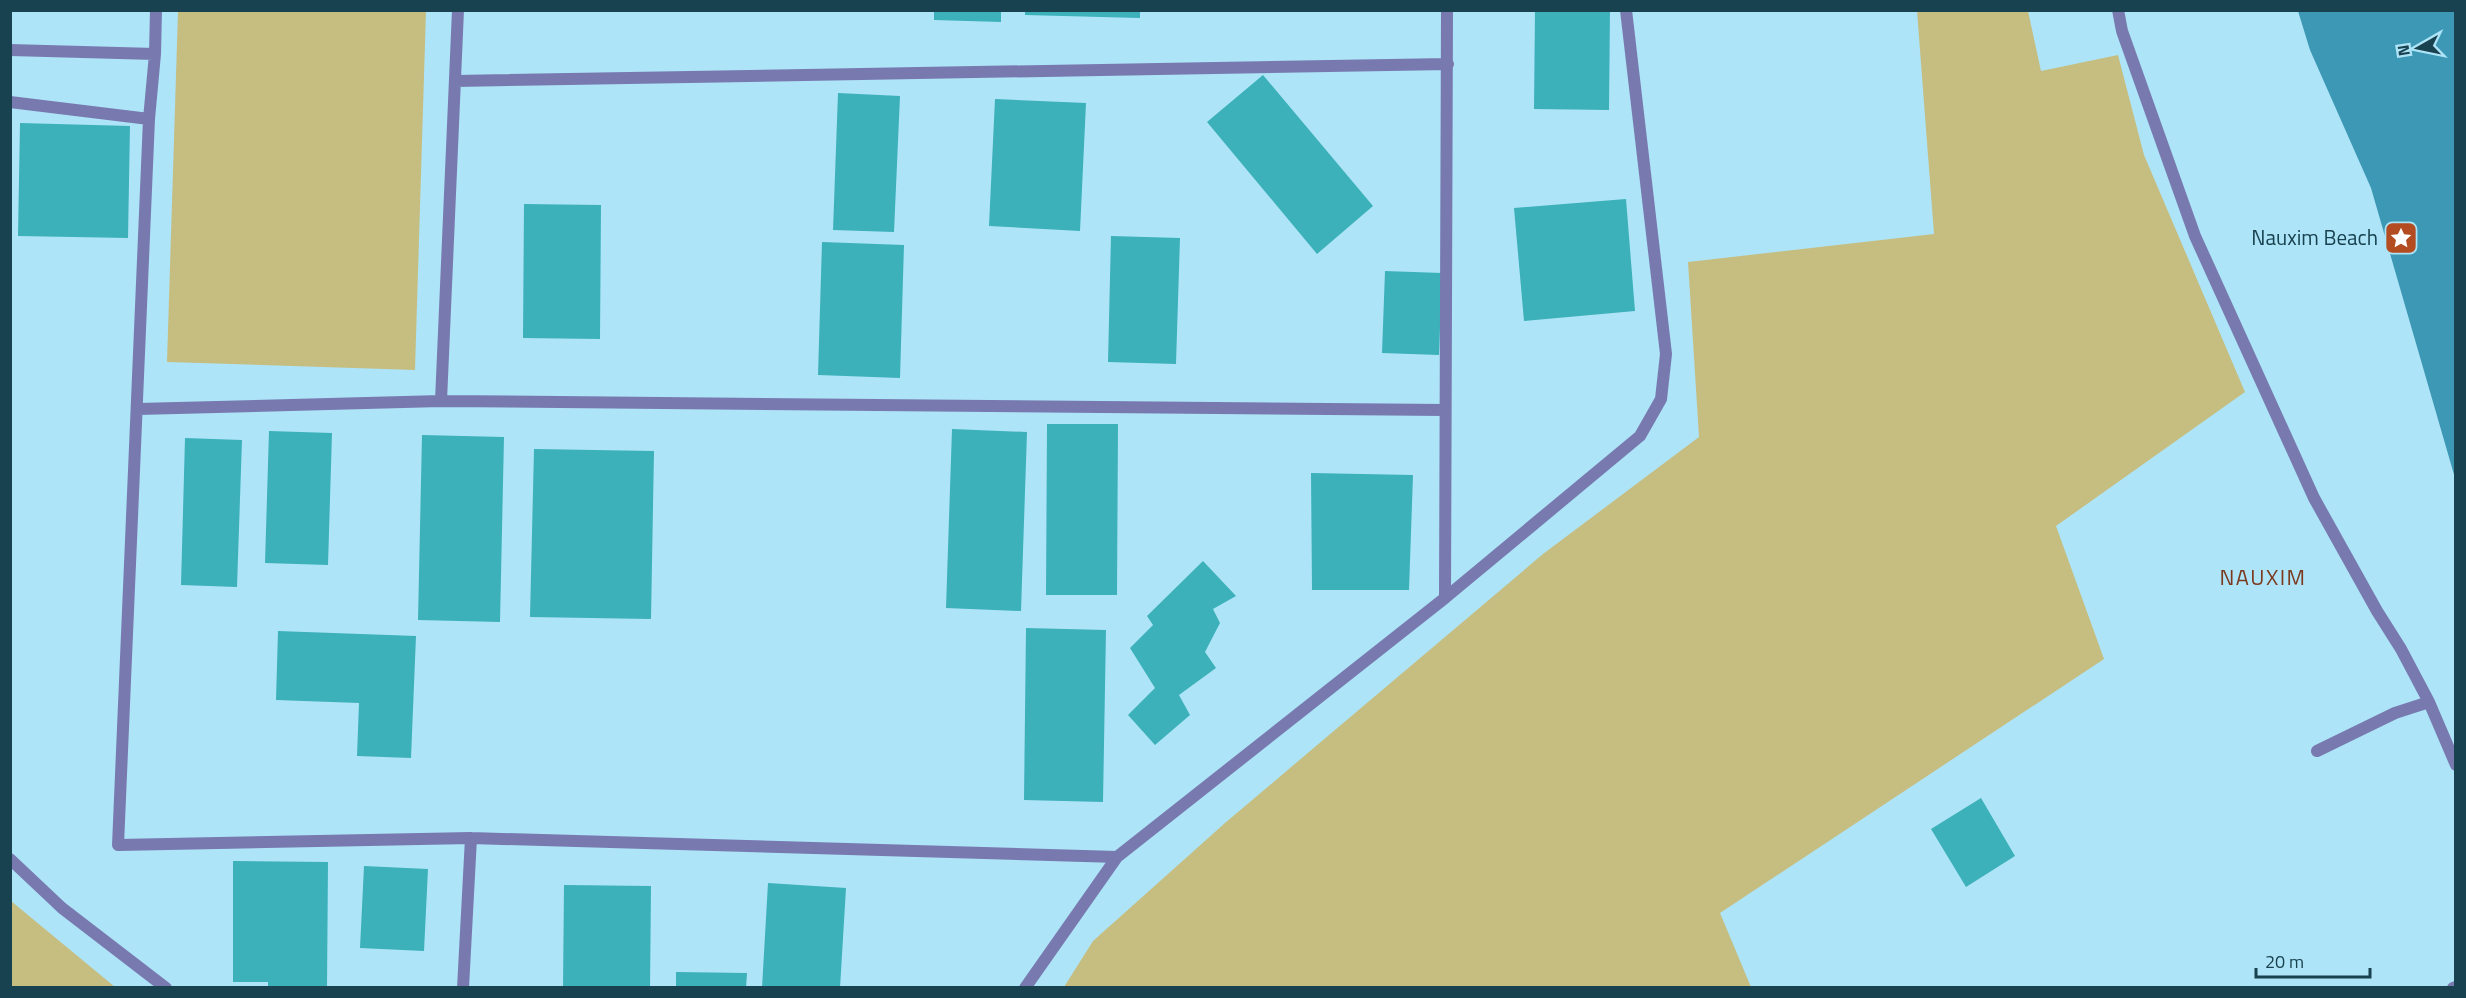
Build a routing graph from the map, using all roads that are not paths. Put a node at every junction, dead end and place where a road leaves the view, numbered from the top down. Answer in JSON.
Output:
{"nodes":[{"id":1,"x":156,"y":10,"type":"edge"},
{"id":2,"x":458,"y":10,"type":"edge"},
{"id":3,"x":1447,"y":10,"type":"edge"},
{"id":4,"x":1626,"y":10,"type":"edge"},
{"id":5,"x":2118,"y":10,"type":"edge"},
{"id":6,"x":10,"y":50,"type":"edge"},
{"id":7,"x":155,"y":54,"type":"junction"},
{"id":8,"x":1448,"y":64,"type":"junction"},
{"id":9,"x":455,"y":81,"type":"junction"},
{"id":10,"x":10,"y":102,"type":"edge"},
{"id":11,"x":149,"y":119,"type":"junction"},
{"id":12,"x":441,"y":401,"type":"junction"},
{"id":13,"x":138,"y":409,"type":"junction"},
{"id":14,"x":1445,"y":410,"type":"junction"},
{"id":15,"x":1445,"y":598,"type":"junction"},
{"id":16,"x":2429,"y":702,"type":"junction"},
{"id":17,"x":2318,"y":751,"type":"dead end"},
{"id":18,"x":2456,"y":765,"type":"edge"},
{"id":19,"x":471,"y":838,"type":"junction"},
{"id":20,"x":1117,"y":856,"type":"junction"},
{"id":21,"x":10,"y":859,"type":"edge"},
{"id":22,"x":166,"y":987,"type":"edge"},
{"id":23,"x":463,"y":987,"type":"edge"},
{"id":24,"x":1025,"y":987,"type":"edge"}],
"edges":[{"from":1,"to":7,"type":"street"},
{"from":2,"to":9,"type":"street"},
{"from":3,"to":8,"type":"street"},
{"from":4,"to":15,"type":"street"},
{"from":5,"to":16,"type":"street"},
{"from":6,"to":7,"type":"street"},
{"from":7,"to":11,"type":"street"},
{"from":8,"to":9,"type":"street"},
{"from":8,"to":14,"type":"street"},
{"from":9,"to":12,"type":"street"},
{"from":10,"to":11,"type":"street"},
{"from":11,"to":13,"type":"street"},
{"from":12,"to":13,"type":"street"},
{"from":12,"to":14,"type":"street"},
{"from":13,"to":19,"type":"street"},
{"from":14,"to":15,"type":"street"},
{"from":15,"to":20,"type":"street"},
{"from":16,"to":17,"type":"street"},
{"from":16,"to":18,"type":"street"},
{"from":19,"to":20,"type":"street"},
{"from":19,"to":23,"type":"street"},
{"from":20,"to":24,"type":"street"},
{"from":21,"to":22,"type":"street"}]}
